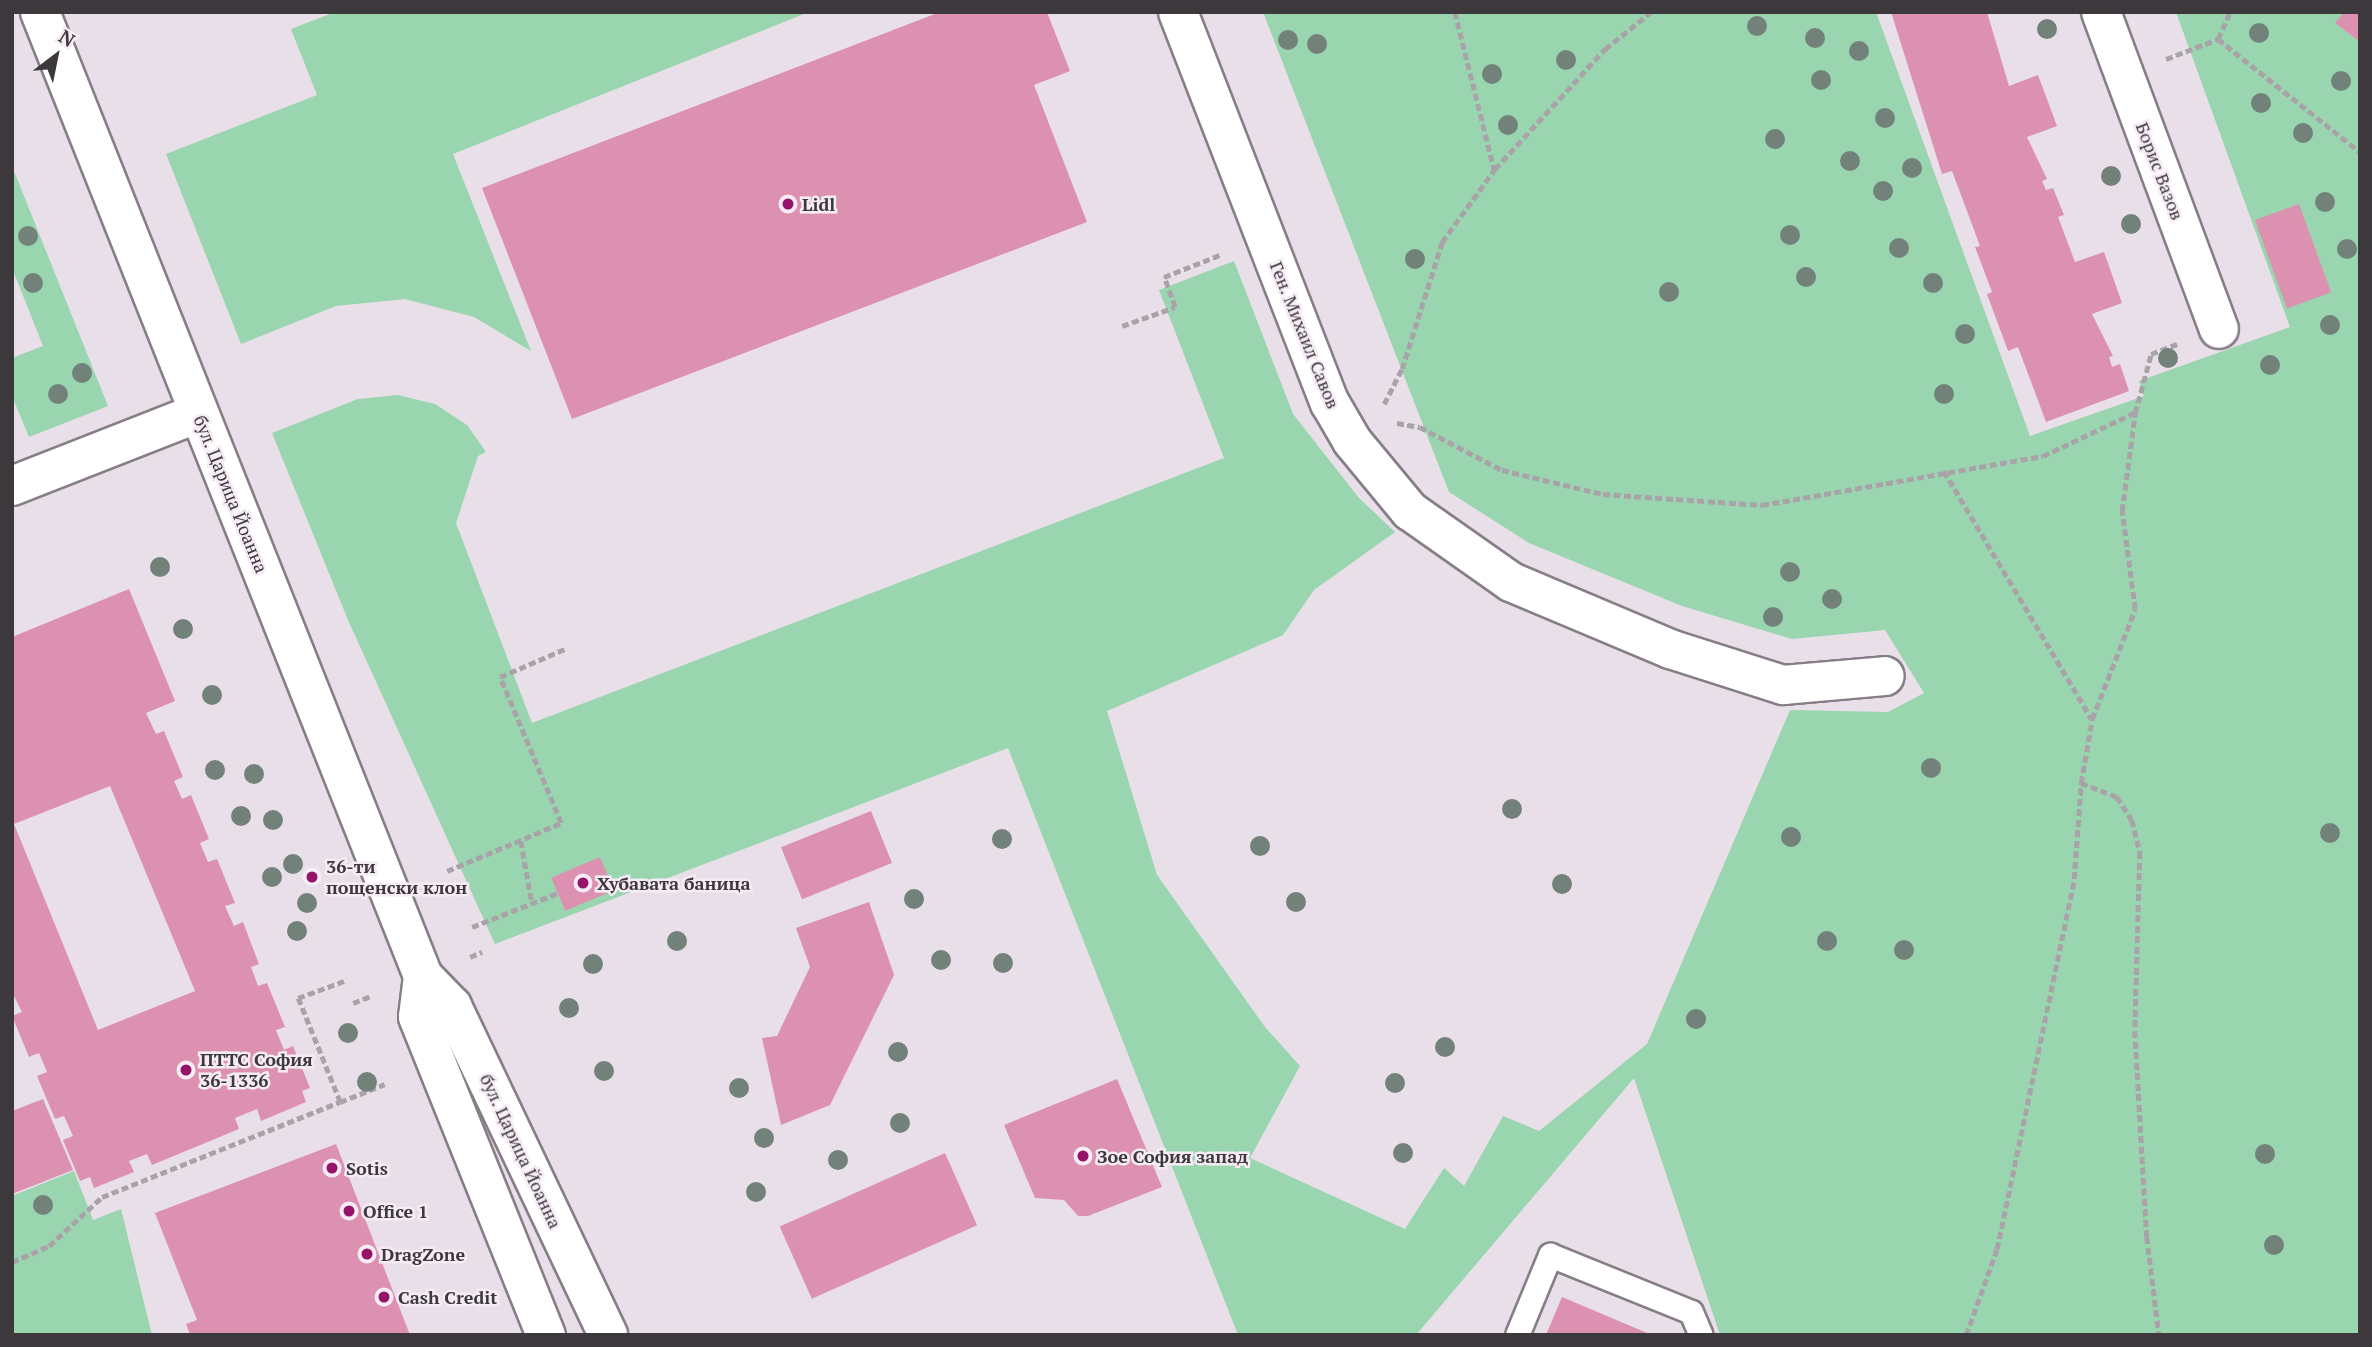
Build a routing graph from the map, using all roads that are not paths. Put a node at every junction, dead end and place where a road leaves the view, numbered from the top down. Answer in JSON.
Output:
{"nodes":[{"id":1,"x":40,"y":12,"type":"edge"},
{"id":2,"x":1178,"y":12,"type":"edge"},
{"id":3,"x":2101,"y":12,"type":"edge"},
{"id":4,"x":2220,"y":329,"type":"road end"},
{"id":5,"x":198,"y":413,"type":"junction"},
{"id":6,"x":17,"y":472,"type":"edge"},
{"id":7,"x":1885,"y":676,"type":"dead end"},
{"id":8,"x":423,"y":976,"type":"junction"},
{"id":9,"x":546,"y":1335,"type":"edge"},
{"id":10,"x":608,"y":1335,"type":"edge"},
{"id":11,"x":1517,"y":1335,"type":"edge"},
{"id":12,"x":1700,"y":1335,"type":"edge"}],
"edges":[{"from":1,"to":5,"type":"main road","name":"бул. Царица Йоанна"},
{"from":2,"to":7,"type":"main road","name":"Ген. Михаил Савов"},
{"from":3,"to":4,"type":"main road","name":"Борис Вазов"},
{"from":5,"to":6,"type":"main road"},
{"from":5,"to":8,"type":"main road","name":"бул. Царица Йоанна"},
{"from":8,"to":9,"type":"main road","name":"бул. Царица Йоанна"},
{"from":8,"to":10,"type":"main road","name":"бул. Царица Йоанна"},
{"from":11,"to":12,"type":"lane"}]}
